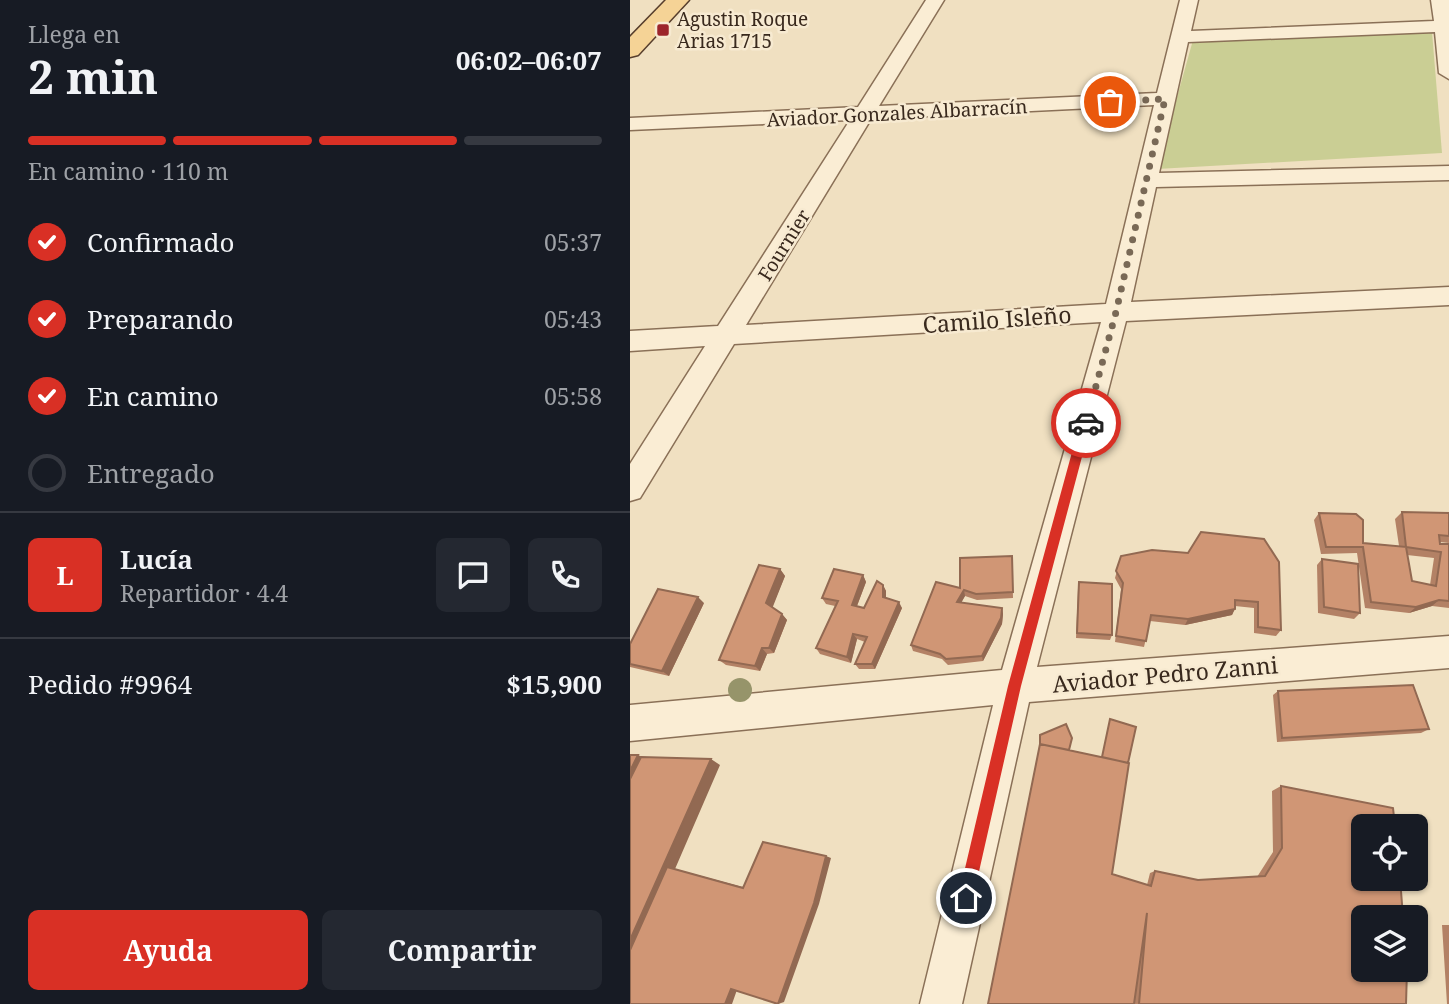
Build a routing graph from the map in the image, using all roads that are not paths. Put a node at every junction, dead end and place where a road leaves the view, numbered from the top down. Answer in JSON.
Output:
{"nodes":[{"id":1,"x":678,"y":0,"type":"edge"},
{"id":2,"x":935,"y":0,"type":"edge"},
{"id":3,"x":1189,"y":0,"type":"edge"},
{"id":4,"x":1440,"y":0,"type":"edge"},
{"id":5,"x":1443,"y":26,"type":"junction"},
{"id":6,"x":1180,"y":37,"type":"junction"},
{"id":7,"x":630,"y":50,"type":"edge"},
{"id":8,"x":1449,"y":74,"type":"edge"},
{"id":9,"x":1165,"y":99,"type":"junction"},
{"id":10,"x":865,"y":115,"type":"junction"},
{"id":11,"x":630,"y":124,"type":"edge"},
{"id":12,"x":1449,"y":173,"type":"edge"},
{"id":13,"x":1146,"y":180,"type":"junction"},
{"id":14,"x":1449,"y":296,"type":"edge"},
{"id":15,"x":1116,"y":312,"type":"junction"},
{"id":16,"x":726,"y":336,"type":"junction"},
{"id":17,"x":630,"y":341,"type":"edge"},
{"id":18,"x":630,"y":488,"type":"edge"},
{"id":19,"x":1449,"y":652,"type":"edge"},
{"id":20,"x":1015,"y":686,"type":"junction"},
{"id":21,"x":630,"y":723,"type":"edge"},
{"id":22,"x":941,"y":1004,"type":"edge"}],
"edges":[{"from":1,"to":7,"type":"main road"},
{"from":2,"to":10,"type":"street","name":"Fournier"},
{"from":3,"to":6,"type":"street"},
{"from":4,"to":5,"type":"street"},
{"from":5,"to":6,"type":"street"},
{"from":5,"to":8,"type":"street"},
{"from":6,"to":9,"type":"street"},
{"from":9,"to":10,"type":"street","name":"Aviador Gonzales Albarracín"},
{"from":9,"to":13,"type":"street"},
{"from":10,"to":11,"type":"street","name":"Aviador Gonzales Albarracín"},
{"from":10,"to":16,"type":"street","name":"Fournier"},
{"from":12,"to":13,"type":"street"},
{"from":13,"to":15,"type":"street"},
{"from":14,"to":15,"type":"street","name":"Camilo Isleño"},
{"from":15,"to":16,"type":"street","name":"Camilo Isleño"},
{"from":15,"to":20,"type":"street"},
{"from":16,"to":17,"type":"street","name":"Camilo Isleño"},
{"from":16,"to":18,"type":"street","name":"Fournier"},
{"from":19,"to":20,"type":"street","name":"Aviador Pedro Zanni"},
{"from":20,"to":21,"type":"street","name":"Aviador Pedro Zanni"},
{"from":20,"to":22,"type":"street"}]}
